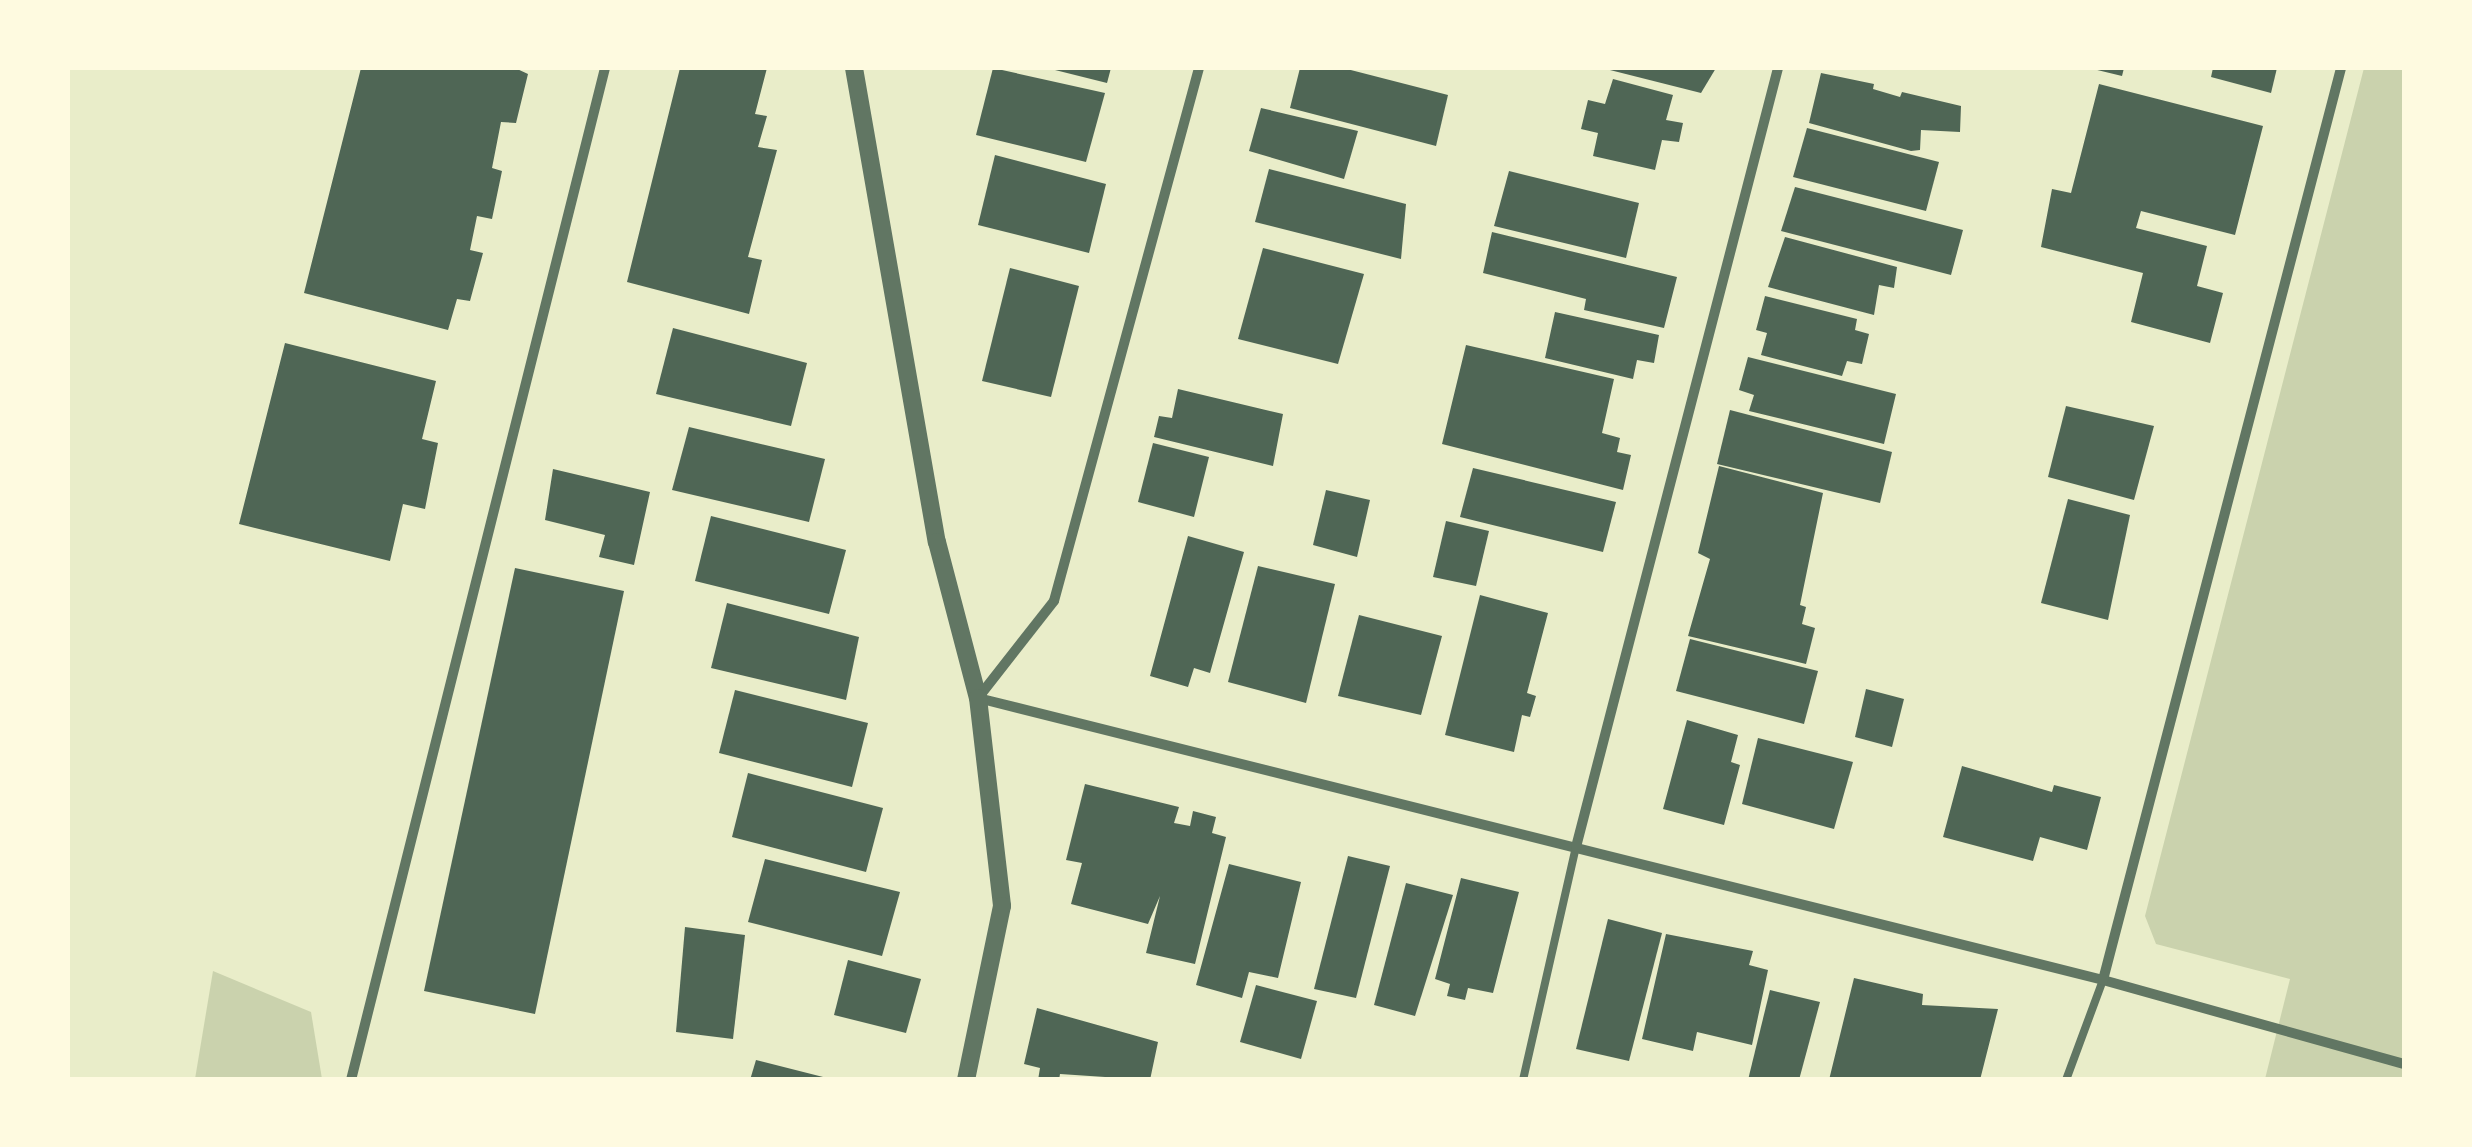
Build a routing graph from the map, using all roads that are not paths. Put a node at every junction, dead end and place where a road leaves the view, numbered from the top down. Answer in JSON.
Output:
{"nodes":[{"id":1,"x":604,"y":68,"type":"edge"},
{"id":2,"x":854,"y":68,"type":"edge"},
{"id":3,"x":1199,"y":68,"type":"edge"},
{"id":4,"x":1778,"y":68,"type":"edge"},
{"id":5,"x":2340,"y":68,"type":"edge"},
{"id":6,"x":978,"y":698,"type":"junction"},
{"id":7,"x":1576,"y":847,"type":"junction"},
{"id":8,"x":2103,"y":980,"type":"junction"},
{"id":9,"x":2404,"y":1064,"type":"edge"},
{"id":10,"x":351,"y":1080,"type":"edge"},
{"id":11,"x":966,"y":1080,"type":"edge"},
{"id":12,"x":1524,"y":1080,"type":"edge"},
{"id":13,"x":2066,"y":1080,"type":"edge"}],
"edges":[{"from":1,"to":10,"type":"street"},
{"from":2,"to":6,"type":"street"},
{"from":3,"to":6,"type":"street"},
{"from":4,"to":7,"type":"street"},
{"from":5,"to":8,"type":"street"},
{"from":6,"to":7,"type":"street"},
{"from":6,"to":11,"type":"street"},
{"from":7,"to":8,"type":"street"},
{"from":7,"to":12,"type":"lane"},
{"from":8,"to":9,"type":"street"},
{"from":8,"to":13,"type":"lane"}]}
